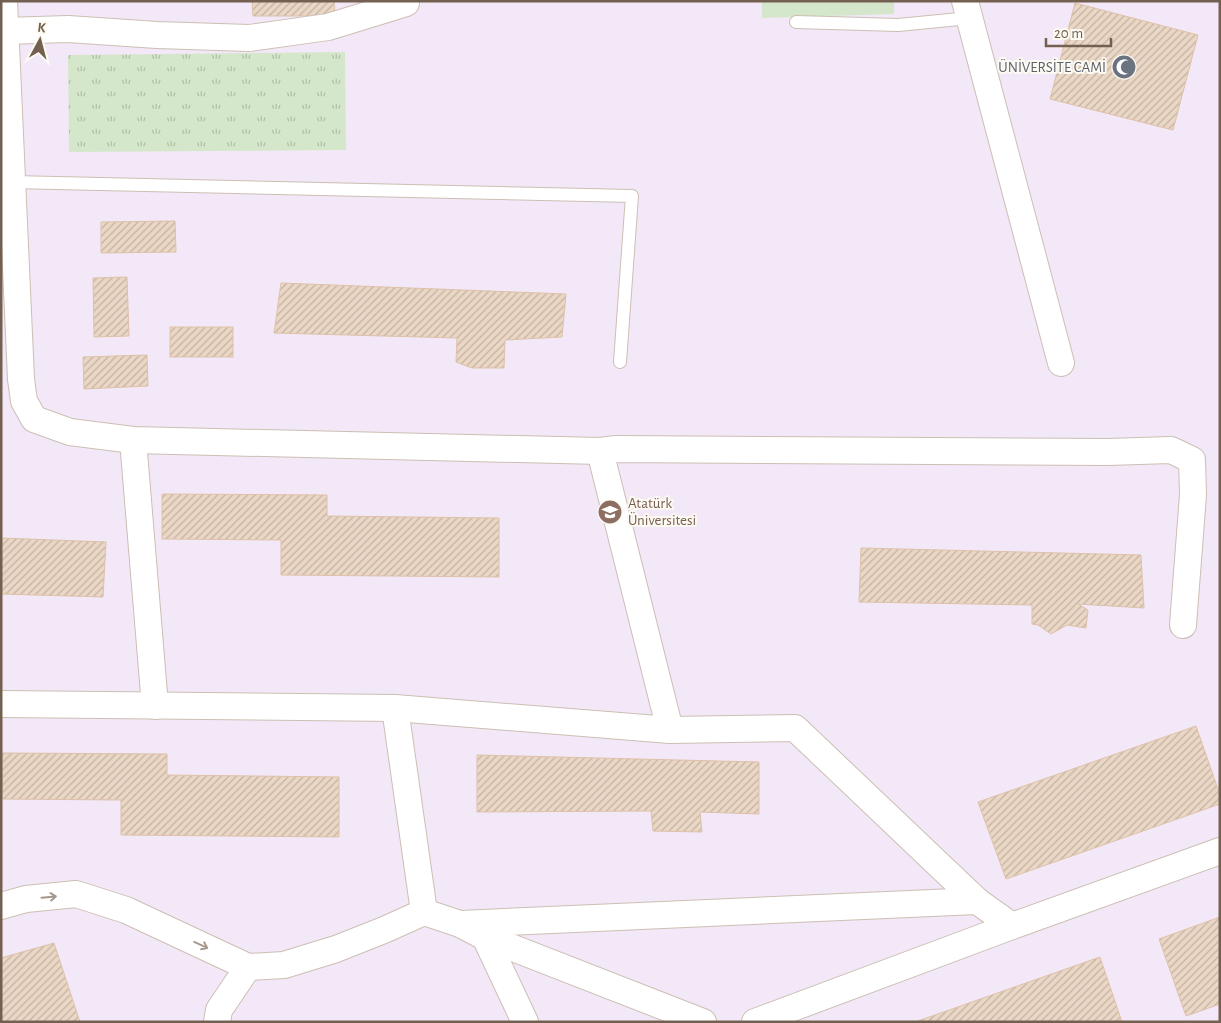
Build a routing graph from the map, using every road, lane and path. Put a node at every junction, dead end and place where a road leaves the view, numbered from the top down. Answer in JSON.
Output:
{"nodes":[{"id":1,"x":4,"y":1,"type":"edge"},
{"id":2,"x":406,"y":3,"type":"dead end"},
{"id":3,"x":374,"y":7,"type":"edge"},
{"id":4,"x":967,"y":10,"type":"edge"},
{"id":5,"x":796,"y":22,"type":"dead end"},
{"id":6,"x":5,"y":31,"type":"junction"},
{"id":7,"x":12,"y":182,"type":"junction"},
{"id":8,"x":620,"y":362,"type":"dead end"},
{"id":9,"x":1061,"y":363,"type":"dead end"},
{"id":10,"x":133,"y":440,"type":"junction"},
{"id":11,"x":600,"y":451,"type":"junction"},
{"id":12,"x":1183,"y":625,"type":"dead end"},
{"id":13,"x":1,"y":704,"type":"edge"},
{"id":14,"x":155,"y":706,"type":"junction"},
{"id":15,"x":394,"y":708,"type":"junction"},
{"id":16,"x":670,"y":730,"type":"junction"},
{"id":17,"x":1220,"y":852,"type":"edge"},
{"id":18,"x":977,"y":901,"type":"junction"},
{"id":19,"x":1,"y":906,"type":"edge"},
{"id":20,"x":424,"y":912,"type":"junction"},
{"id":21,"x":460,"y":924,"type":"junction"},
{"id":22,"x":1012,"y":926,"type":"junction"},
{"id":23,"x":485,"y":937,"type":"junction"},
{"id":24,"x":248,"y":967,"type":"junction"},
{"id":25,"x":217,"y":1022,"type":"edge"},
{"id":26,"x":525,"y":1022,"type":"edge"},
{"id":27,"x":703,"y":1022,"type":"edge"},
{"id":28,"x":755,"y":1022,"type":"edge"}],
"edges":[{"from":1,"to":6,"type":"street"},
{"from":2,"to":3,"type":"street"},
{"from":3,"to":6,"type":"street"},
{"from":4,"to":5,"type":"lane"},
{"from":4,"to":9,"type":"street"},
{"from":6,"to":7,"type":"street"},
{"from":7,"to":8,"type":"lane"},
{"from":7,"to":10,"type":"street"},
{"from":10,"to":11,"type":"street"},
{"from":10,"to":14,"type":"street"},
{"from":11,"to":12,"type":"street"},
{"from":11,"to":16,"type":"street"},
{"from":13,"to":14,"type":"street"},
{"from":14,"to":15,"type":"street"},
{"from":15,"to":16,"type":"street"},
{"from":15,"to":20,"type":"street"},
{"from":16,"to":18,"type":"street"},
{"from":17,"to":22,"type":"street"},
{"from":18,"to":21,"type":"street"},
{"from":18,"to":22,"type":"street"},
{"from":19,"to":24,"type":"street","one_way":true},
{"from":20,"to":21,"type":"street"},
{"from":20,"to":24,"type":"street"},
{"from":21,"to":23,"type":"street"},
{"from":22,"to":28,"type":"street"},
{"from":23,"to":26,"type":"street"},
{"from":23,"to":27,"type":"street"},
{"from":24,"to":25,"type":"street"}]}
